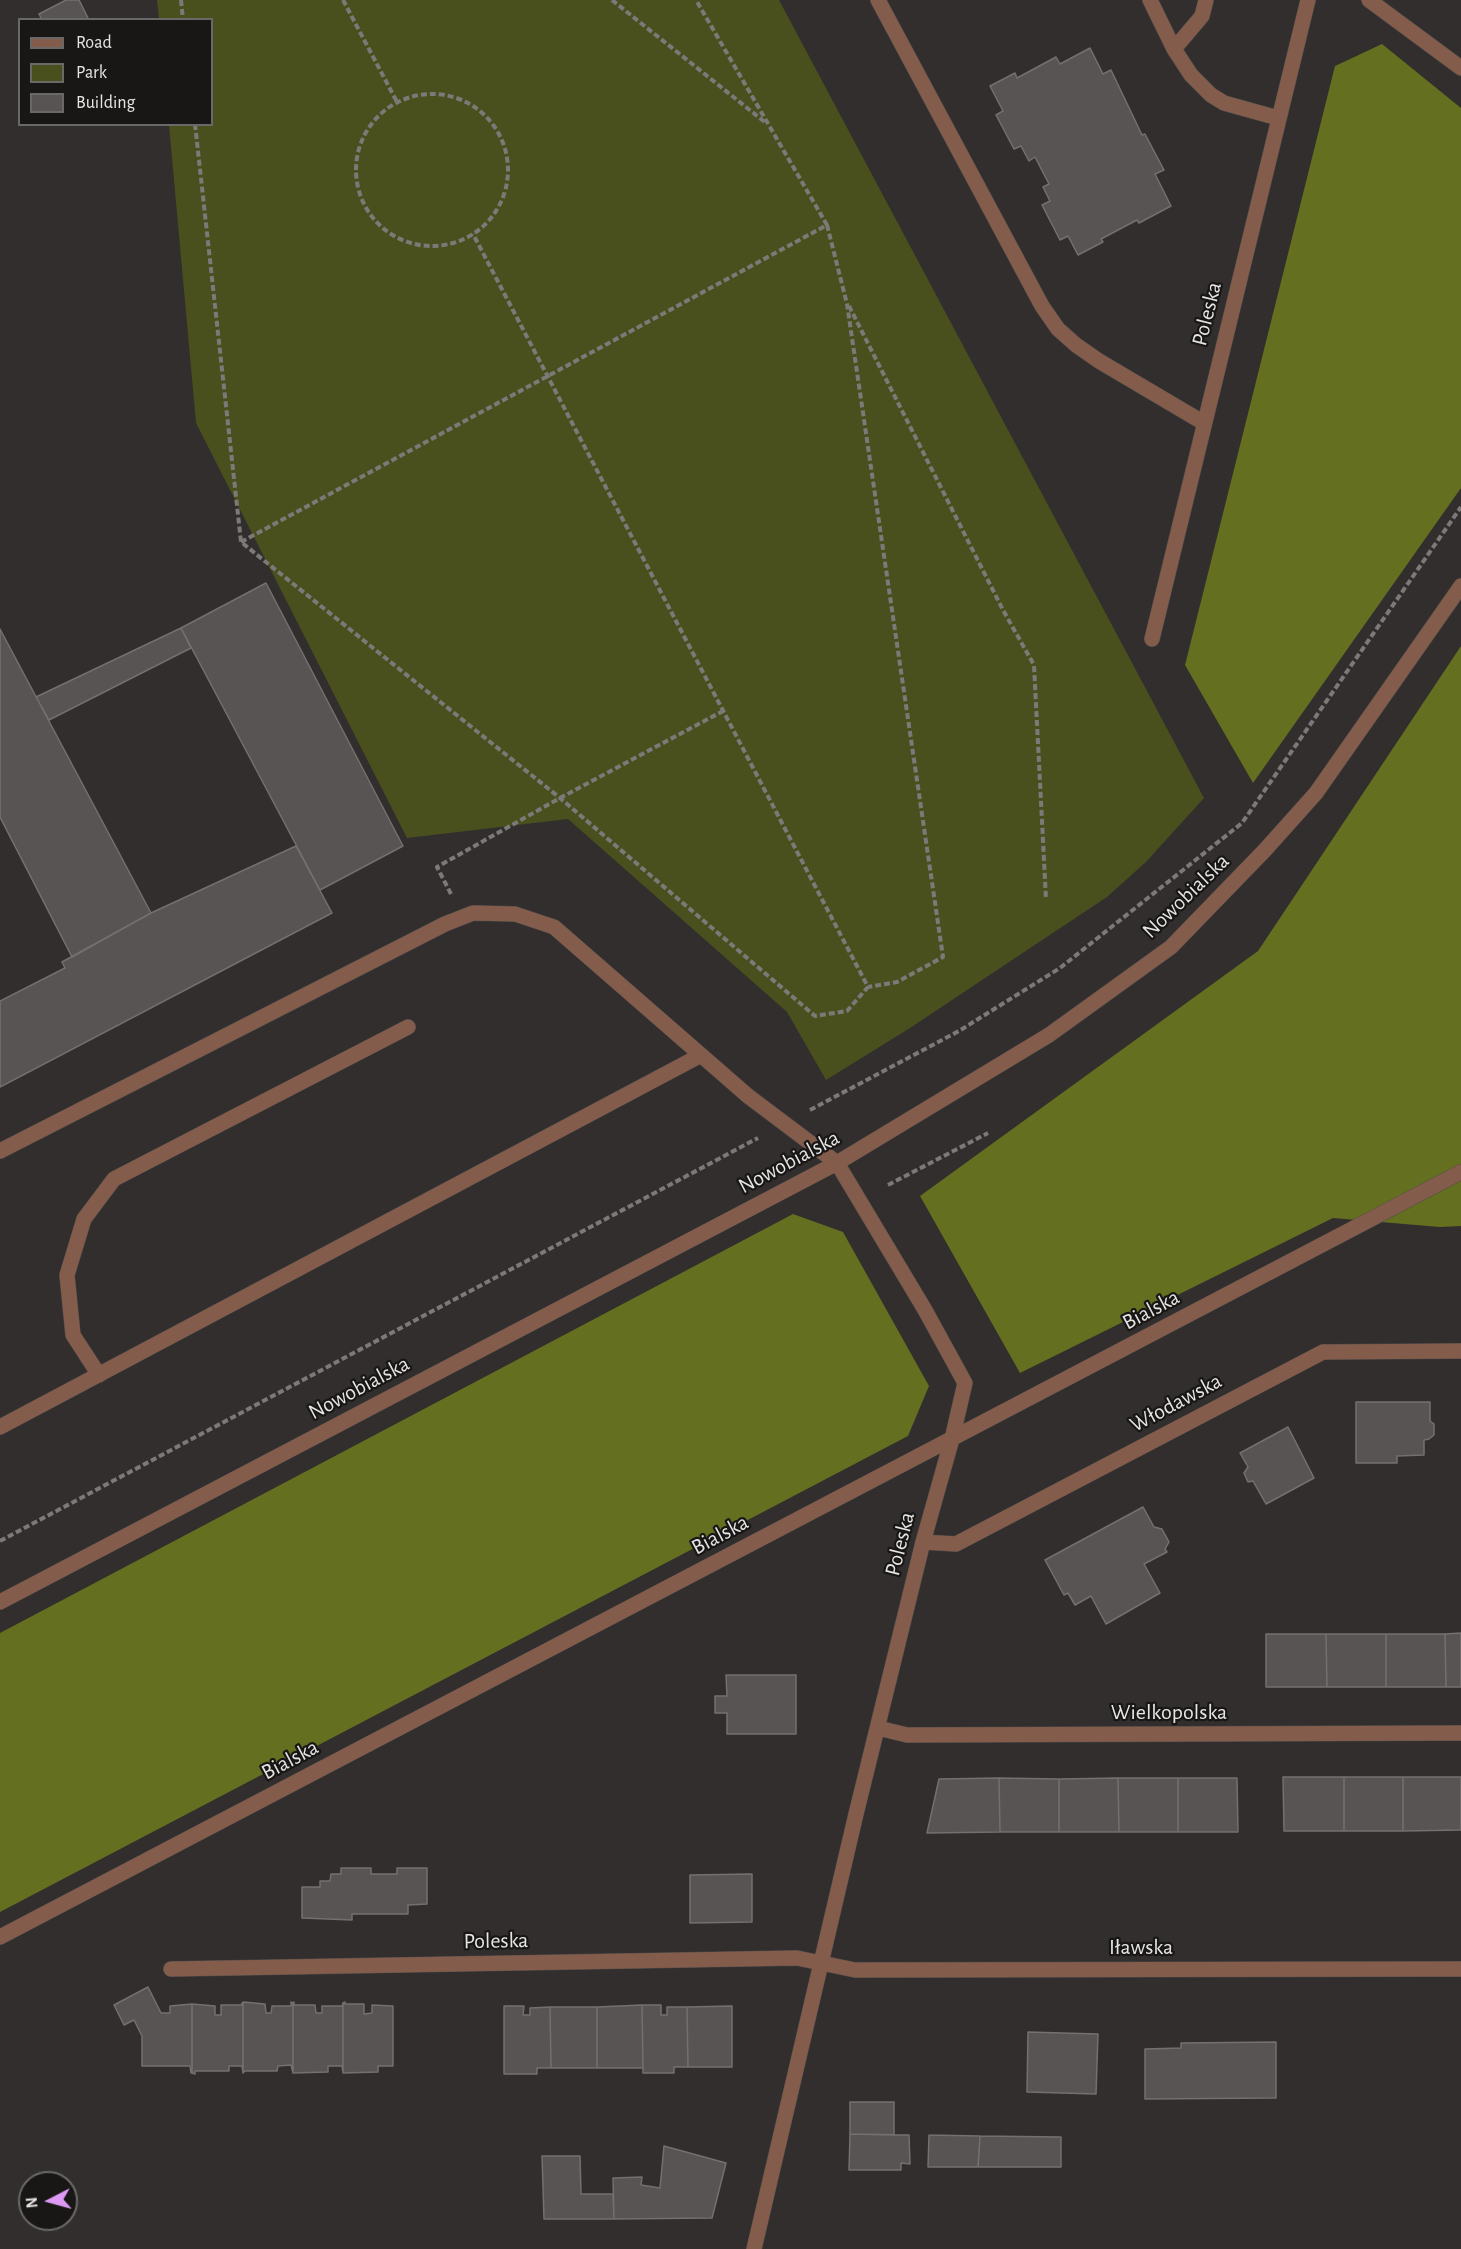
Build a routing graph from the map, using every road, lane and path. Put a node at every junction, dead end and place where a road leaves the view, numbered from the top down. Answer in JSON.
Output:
{"nodes":[{"id":1,"x":181,"y":0,"type":"edge"},
{"id":2,"x":343,"y":0,"type":"edge"},
{"id":3,"x":612,"y":0,"type":"edge"},
{"id":4,"x":696,"y":0,"type":"edge"},
{"id":5,"x":878,"y":0,"type":"edge"},
{"id":6,"x":1150,"y":0,"type":"edge"},
{"id":7,"x":1206,"y":0,"type":"edge"},
{"id":8,"x":1308,"y":0,"type":"edge"},
{"id":9,"x":1369,"y":0,"type":"edge"},
{"id":10,"x":183,"y":18,"type":"edge"},
{"id":11,"x":1174,"y":49,"type":"junction"},
{"id":12,"x":1461,"y":68,"type":"edge"},
{"id":13,"x":397,"y":102,"type":"junction"},
{"id":14,"x":1278,"y":118,"type":"junction"},
{"id":15,"x":768,"y":124,"type":"junction"},
{"id":16,"x":195,"y":126,"type":"edge"},
{"id":17,"x":827,"y":225,"type":"junction"},
{"id":18,"x":473,"y":234,"type":"junction"},
{"id":19,"x":848,"y":304,"type":"junction"},
{"id":20,"x":548,"y":376,"type":"junction"},
{"id":21,"x":1204,"y":423,"type":"junction"},
{"id":22,"x":241,"y":542,"type":"junction"},
{"id":23,"x":1461,"y":586,"type":"edge"},
{"id":24,"x":1152,"y":639,"type":"dead end"},
{"id":25,"x":723,"y":711,"type":"junction"},
{"id":26,"x":560,"y":798,"type":"junction"},
{"id":27,"x":1046,"y":899,"type":"dead end"},
{"id":28,"x":462,"y":917,"type":"junction"},
{"id":29,"x":868,"y":987,"type":"junction"},
{"id":30,"x":408,"y":1027,"type":"dead end"},
{"id":31,"x":701,"y":1055,"type":"junction"},
{"id":32,"x":988,"y":1133,"type":"dead end"},
{"id":33,"x":0,"y":1151,"type":"edge"},
{"id":34,"x":837,"y":1163,"type":"junction"},
{"id":35,"x":1461,"y":1172,"type":"edge"},
{"id":36,"x":888,"y":1185,"type":"dead end"},
{"id":37,"x":1461,"y":1351,"type":"edge"},
{"id":38,"x":99,"y":1375,"type":"junction"},
{"id":39,"x":0,"y":1427,"type":"edge"},
{"id":40,"x":952,"y":1439,"type":"junction"},
{"id":41,"x":923,"y":1542,"type":"junction"},
{"id":42,"x":0,"y":1602,"type":"edge"},
{"id":43,"x":879,"y":1728,"type":"junction"},
{"id":44,"x":1461,"y":1733,"type":"edge"},
{"id":45,"x":0,"y":1937,"type":"edge"},
{"id":46,"x":821,"y":1964,"type":"junction"},
{"id":47,"x":171,"y":1969,"type":"dead end"},
{"id":48,"x":1461,"y":1969,"type":"edge"},
{"id":49,"x":754,"y":2249,"type":"edge"}],
"edges":[{"from":1,"to":10,"type":"path"},
{"from":2,"to":13,"type":"path"},
{"from":3,"to":15,"type":"path"},
{"from":4,"to":15,"type":"path"},
{"from":5,"to":21,"type":"street"},
{"from":6,"to":11,"type":"street"},
{"from":7,"to":11,"type":"street"},
{"from":8,"to":14,"type":"street","name":"Poleska"},
{"from":9,"to":12,"type":"street"},
{"from":11,"to":14,"type":"street"},
{"from":13,"to":18,"type":"path"},
{"from":13,"to":18,"type":"path"},
{"from":14,"to":21,"type":"street","name":"Poleska"},
{"from":15,"to":17,"type":"path"},
{"from":16,"to":22,"type":"path"},
{"from":17,"to":19,"type":"path"},
{"from":17,"to":20,"type":"path"},
{"from":18,"to":20,"type":"path"},
{"from":19,"to":27,"type":"path"},
{"from":19,"to":29,"type":"path"},
{"from":20,"to":22,"type":"path"},
{"from":20,"to":25,"type":"path"},
{"from":21,"to":24,"type":"street","name":"Poleska"},
{"from":22,"to":26,"type":"path"},
{"from":23,"to":34,"type":"street","name":"Nowobialska"},
{"from":25,"to":26,"type":"path"},
{"from":25,"to":29,"type":"path"},
{"from":26,"to":28,"type":"path"},
{"from":26,"to":29,"type":"path"},
{"from":28,"to":31,"type":"street"},
{"from":28,"to":33,"type":"street"},
{"from":30,"to":38,"type":"street"},
{"from":31,"to":34,"type":"street"},
{"from":31,"to":38,"type":"street"},
{"from":32,"to":36,"type":"path"},
{"from":34,"to":40,"type":"street","name":"Poleska"},
{"from":34,"to":42,"type":"street","name":"Nowobialska"},
{"from":35,"to":40,"type":"street","name":"Bialska"},
{"from":37,"to":41,"type":"street","name":"Włodawska"},
{"from":38,"to":39,"type":"street"},
{"from":40,"to":41,"type":"street","name":"Poleska"},
{"from":40,"to":45,"type":"street","name":"Bialska"},
{"from":41,"to":43,"type":"street","name":"Poleska"},
{"from":43,"to":44,"type":"street","name":"Wielkopolska"},
{"from":43,"to":46,"type":"street","name":"Poleska"},
{"from":46,"to":47,"type":"street","name":"Poleska"},
{"from":46,"to":48,"type":"street","name":"Iławska"},
{"from":46,"to":49,"type":"street","name":"Poleska"}]}
